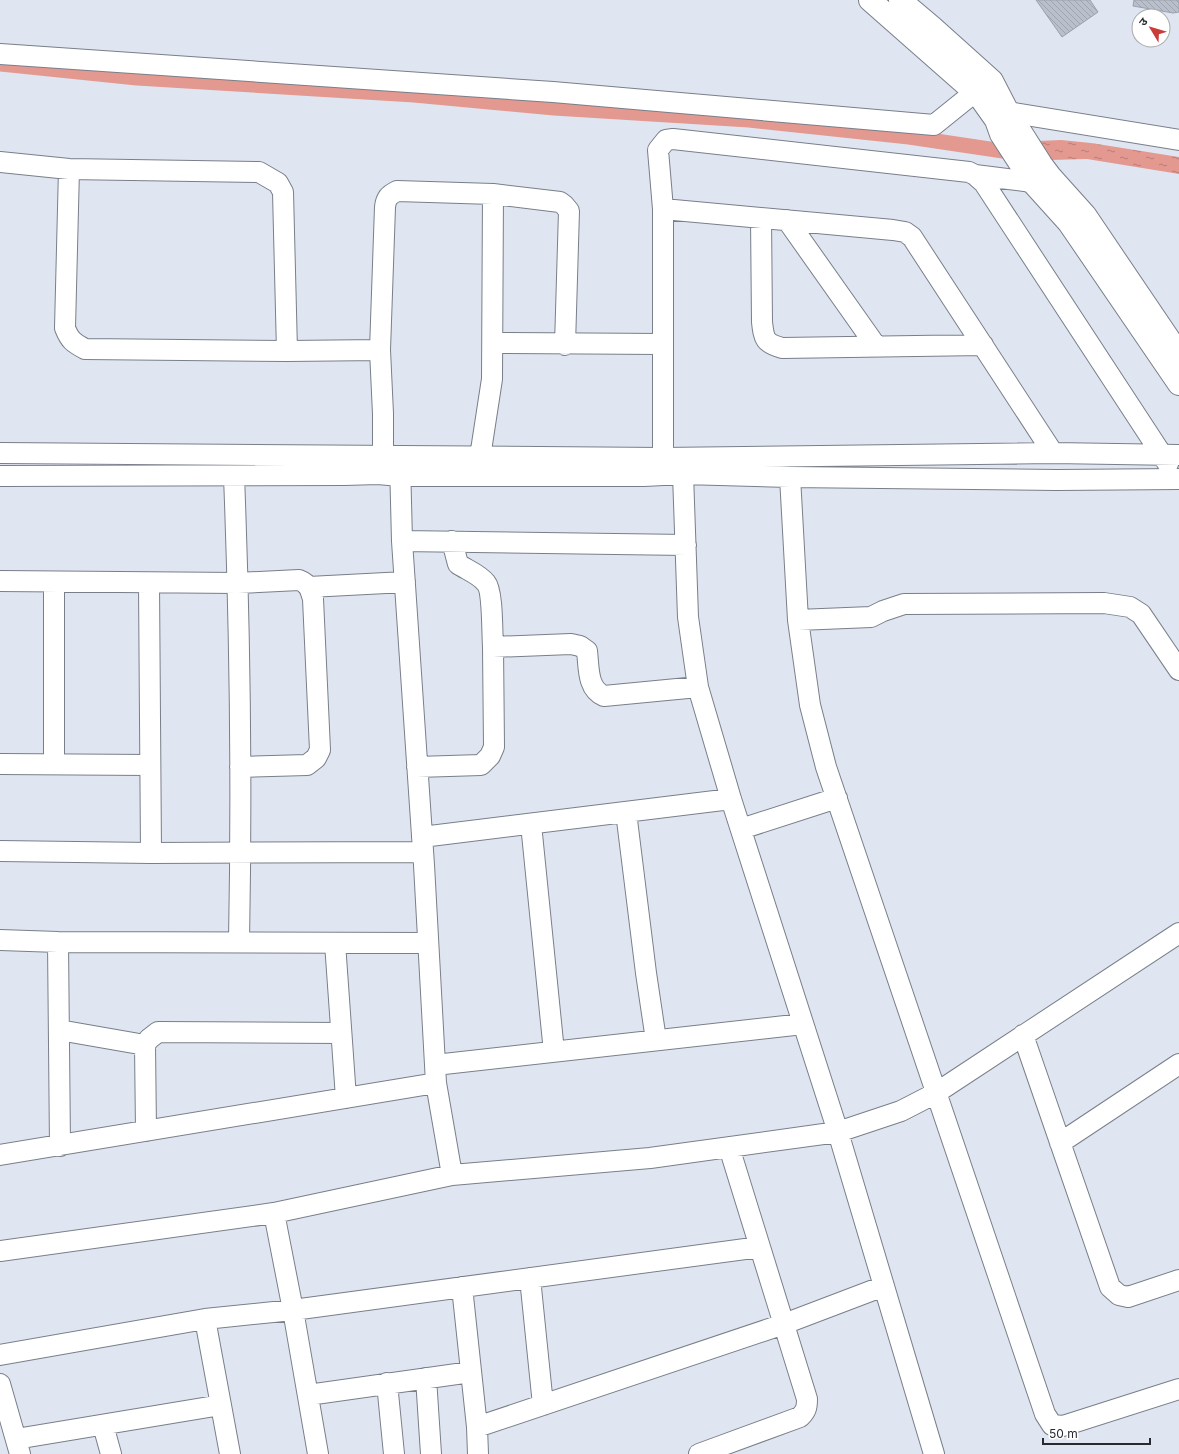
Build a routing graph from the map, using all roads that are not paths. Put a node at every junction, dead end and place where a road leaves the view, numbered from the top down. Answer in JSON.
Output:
{"nodes":[{"id":1,"x":870,"y":0,"type":"edge"},
{"id":2,"x":900,"y":0,"type":"edge"},
{"id":3,"x":0,"y":54,"type":"edge"},
{"id":4,"x":975,"y":92,"type":"junction"},
{"id":5,"x":999,"y":113,"type":"junction"},
{"id":6,"x":1179,"y":140,"type":"edge"},
{"id":7,"x":0,"y":162,"type":"edge"},
{"id":8,"x":69,"y":169,"type":"junction"},
{"id":9,"x":1037,"y":173,"type":"junction"},
{"id":10,"x":975,"y":175,"type":"junction"},
{"id":11,"x":493,"y":194,"type":"junction"},
{"id":12,"x":663,"y":208,"type":"junction"},
{"id":13,"x":761,"y":218,"type":"junction"},
{"id":14,"x":787,"y":220,"type":"junction"},
{"id":15,"x":493,"y":343,"type":"junction"},
{"id":16,"x":662,"y":344,"type":"junction"},
{"id":17,"x":565,"y":345,"type":"junction"},
{"id":18,"x":983,"y":345,"type":"junction"},
{"id":19,"x":876,"y":346,"type":"junction"},
{"id":20,"x":380,"y":350,"type":"junction"},
{"id":21,"x":287,"y":351,"type":"junction"},
{"id":22,"x":1179,"y":354,"type":"edge"},
{"id":23,"x":1179,"y":384,"type":"edge"},
{"id":24,"x":0,"y":453,"type":"edge"},
{"id":25,"x":1053,"y":453,"type":"junction"},
{"id":26,"x":1171,"y":455,"type":"edge"},
{"id":27,"x":480,"y":457,"type":"junction"},
{"id":28,"x":394,"y":463,"type":"junction"},
{"id":29,"x":662,"y":467,"type":"junction"},
{"id":30,"x":683,"y":474,"type":"junction"},
{"id":31,"x":0,"y":476,"type":"edge"},
{"id":32,"x":234,"y":476,"type":"junction"},
{"id":33,"x":790,"y":477,"type":"junction"},
{"id":34,"x":1178,"y":480,"type":"edge"},
{"id":35,"x":452,"y":541,"type":"junction"},
{"id":36,"x":402,"y":542,"type":"junction"},
{"id":37,"x":686,"y":545,"type":"junction"},
{"id":38,"x":0,"y":581,"type":"edge"},
{"id":39,"x":54,"y":582,"type":"junction"},
{"id":40,"x":405,"y":582,"type":"junction"},
{"id":41,"x":149,"y":583,"type":"junction"},
{"id":42,"x":238,"y":583,"type":"junction"},
{"id":43,"x":310,"y":587,"type":"junction"},
{"id":44,"x":798,"y":620,"type":"junction"},
{"id":45,"x":493,"y":647,"type":"junction"},
{"id":46,"x":1179,"y":670,"type":"edge"},
{"id":47,"x":698,"y":687,"type":"junction"},
{"id":48,"x":0,"y":764,"type":"edge"},
{"id":49,"x":54,"y":764,"type":"junction"},
{"id":50,"x":150,"y":765,"type":"junction"},
{"id":51,"x":240,"y":767,"type":"junction"},
{"id":52,"x":417,"y":768,"type":"junction"},
{"id":53,"x":837,"y":798,"type":"junction"},
{"id":54,"x":731,"y":799,"type":"junction"},
{"id":55,"x":626,"y":812,"type":"junction"},
{"id":56,"x":531,"y":824,"type":"junction"},
{"id":57,"x":741,"y":829,"type":"junction"},
{"id":58,"x":422,"y":844,"type":"junction"},
{"id":59,"x":0,"y":851,"type":"edge"},
{"id":60,"x":241,"y":852,"type":"junction"},
{"id":61,"x":151,"y":853,"type":"junction"},
{"id":62,"x":1179,"y":933,"type":"edge"},
{"id":63,"x":0,"y":940,"type":"edge"},
{"id":64,"x":58,"y":942,"type":"junction"},
{"id":65,"x":239,"y":942,"type":"junction"},
{"id":66,"x":335,"y":943,"type":"junction"},
{"id":67,"x":428,"y":943,"type":"junction"},
{"id":68,"x":803,"y":1024,"type":"junction"},
{"id":69,"x":59,"y":1030,"type":"junction"},
{"id":70,"x":341,"y":1033,"type":"junction"},
{"id":71,"x":1023,"y":1035,"type":"junction"},
{"id":72,"x":656,"y":1040,"type":"junction"},
{"id":73,"x":145,"y":1045,"type":"junction"},
{"id":74,"x":554,"y":1052,"type":"junction"},
{"id":75,"x":1179,"y":1064,"type":"edge"},
{"id":76,"x":436,"y":1074,"type":"junction"},
{"id":77,"x":936,"y":1093,"type":"junction"},
{"id":78,"x":346,"y":1098,"type":"junction"},
{"id":79,"x":146,"y":1131,"type":"junction"},
{"id":80,"x":838,"y":1132,"type":"junction"},
{"id":81,"x":1060,"y":1144,"type":"junction"},
{"id":82,"x":60,"y":1146,"type":"junction"},
{"id":83,"x":729,"y":1147,"type":"junction"},
{"id":84,"x":0,"y":1155,"type":"edge"},
{"id":85,"x":452,"y":1176,"type":"junction"},
{"id":86,"x":274,"y":1213,"type":"junction"},
{"id":87,"x":760,"y":1247,"type":"junction"},
{"id":88,"x":0,"y":1252,"type":"edge"},
{"id":89,"x":530,"y":1278,"type":"junction"},
{"id":90,"x":1179,"y":1280,"type":"edge"},
{"id":91,"x":884,"y":1286,"type":"junction"},
{"id":92,"x":462,"y":1287,"type":"junction"},
{"id":93,"x":293,"y":1310,"type":"junction"},
{"id":94,"x":205,"y":1319,"type":"junction"},
{"id":95,"x":784,"y":1324,"type":"junction"},
{"id":96,"x":0,"y":1355,"type":"edge"},
{"id":97,"x":471,"y":1372,"type":"junction"},
{"id":98,"x":426,"y":1378,"type":"junction"},
{"id":99,"x":387,"y":1383,"type":"junction"},
{"id":100,"x":1,"y":1388,"type":"edge"},
{"id":101,"x":1179,"y":1389,"type":"edge"},
{"id":102,"x":308,"y":1394,"type":"junction"},
{"id":103,"x":221,"y":1405,"type":"junction"},
{"id":104,"x":544,"y":1405,"type":"junction"},
{"id":105,"x":103,"y":1425,"type":"junction"},
{"id":106,"x":477,"y":1427,"type":"junction"},
{"id":107,"x":18,"y":1447,"type":"edge"},
{"id":108,"x":111,"y":1454,"type":"edge"},
{"id":109,"x":230,"y":1454,"type":"edge"},
{"id":110,"x":318,"y":1454,"type":"edge"},
{"id":111,"x":394,"y":1454,"type":"edge"},
{"id":112,"x":431,"y":1454,"type":"edge"},
{"id":113,"x":478,"y":1454,"type":"edge"},
{"id":114,"x":699,"y":1454,"type":"edge"},
{"id":115,"x":934,"y":1454,"type":"edge"}],
"edges":[{"from":1,"to":4,"type":"main road"},
{"from":2,"to":5,"type":"main road"},
{"from":3,"to":4,"type":"street"},
{"from":4,"to":5,"type":"main road"},
{"from":5,"to":6,"type":"street"},
{"from":5,"to":9,"type":"main road"},
{"from":5,"to":9,"type":"main road"},
{"from":7,"to":8,"type":"street"},
{"from":8,"to":21,"type":"street"},
{"from":8,"to":21,"type":"street"},
{"from":9,"to":10,"type":"street"},
{"from":9,"to":22,"type":"main road"},
{"from":9,"to":23,"type":"main road"},
{"from":10,"to":12,"type":"street"},
{"from":10,"to":26,"type":"street"},
{"from":11,"to":15,"type":"street"},
{"from":11,"to":17,"type":"street"},
{"from":11,"to":20,"type":"street"},
{"from":12,"to":13,"type":"street"},
{"from":12,"to":16,"type":"street"},
{"from":13,"to":14,"type":"street"},
{"from":13,"to":19,"type":"street"},
{"from":14,"to":18,"type":"street"},
{"from":14,"to":19,"type":"street"},
{"from":15,"to":17,"type":"street"},
{"from":15,"to":27,"type":"street"},
{"from":16,"to":17,"type":"street"},
{"from":16,"to":29,"type":"street"},
{"from":18,"to":19,"type":"street"},
{"from":18,"to":25,"type":"street"},
{"from":20,"to":21,"type":"street"},
{"from":20,"to":28,"type":"street"},
{"from":24,"to":28,"type":"street"},
{"from":25,"to":26,"type":"street"},
{"from":25,"to":29,"type":"street"},
{"from":26,"to":34,"type":"street"},
{"from":27,"to":28,"type":"street"},
{"from":27,"to":29,"type":"street"},
{"from":28,"to":29,"type":"street"},
{"from":28,"to":32,"type":"street"},
{"from":28,"to":36,"type":"street"},
{"from":29,"to":30,"type":"street"},
{"from":30,"to":33,"type":"street"},
{"from":30,"to":37,"type":"street"},
{"from":31,"to":32,"type":"street"},
{"from":32,"to":42,"type":"street"},
{"from":33,"to":34,"type":"street"},
{"from":33,"to":44,"type":"street"},
{"from":35,"to":36,"type":"street"},
{"from":35,"to":37,"type":"street"},
{"from":35,"to":45,"type":"street"},
{"from":36,"to":40,"type":"street"},
{"from":37,"to":47,"type":"street"},
{"from":38,"to":39,"type":"street"},
{"from":39,"to":41,"type":"street"},
{"from":39,"to":49,"type":"street"},
{"from":40,"to":43,"type":"street"},
{"from":40,"to":52,"type":"street"},
{"from":41,"to":42,"type":"street"},
{"from":41,"to":50,"type":"street"},
{"from":42,"to":43,"type":"street"},
{"from":42,"to":51,"type":"street"},
{"from":43,"to":51,"type":"street"},
{"from":44,"to":46,"type":"street"},
{"from":44,"to":53,"type":"street"},
{"from":45,"to":47,"type":"street"},
{"from":45,"to":52,"type":"street"},
{"from":47,"to":54,"type":"street"},
{"from":48,"to":49,"type":"street"},
{"from":49,"to":50,"type":"street"},
{"from":50,"to":61,"type":"street"},
{"from":51,"to":60,"type":"street"},
{"from":52,"to":58,"type":"street"},
{"from":53,"to":57,"type":"street"},
{"from":53,"to":77,"type":"street"},
{"from":54,"to":55,"type":"street"},
{"from":54,"to":57,"type":"street"},
{"from":55,"to":56,"type":"street"},
{"from":55,"to":72,"type":"street"},
{"from":56,"to":58,"type":"street"},
{"from":56,"to":74,"type":"street"},
{"from":57,"to":68,"type":"street"},
{"from":58,"to":60,"type":"street"},
{"from":58,"to":67,"type":"street"},
{"from":59,"to":61,"type":"street"},
{"from":60,"to":61,"type":"street"},
{"from":60,"to":65,"type":"street"},
{"from":62,"to":71,"type":"street"},
{"from":63,"to":64,"type":"street"},
{"from":64,"to":65,"type":"street"},
{"from":64,"to":69,"type":"street"},
{"from":65,"to":66,"type":"street"},
{"from":66,"to":67,"type":"street"},
{"from":66,"to":70,"type":"street"},
{"from":67,"to":76,"type":"street"},
{"from":68,"to":72,"type":"street"},
{"from":68,"to":80,"type":"street"},
{"from":69,"to":73,"type":"street"},
{"from":69,"to":82,"type":"street"},
{"from":70,"to":73,"type":"street"},
{"from":70,"to":78,"type":"street"},
{"from":71,"to":77,"type":"street"},
{"from":71,"to":81,"type":"street"},
{"from":72,"to":74,"type":"street"},
{"from":73,"to":79,"type":"street"},
{"from":74,"to":76,"type":"street"},
{"from":75,"to":81,"type":"street"},
{"from":76,"to":78,"type":"street"},
{"from":76,"to":85,"type":"street"},
{"from":77,"to":80,"type":"street"},
{"from":77,"to":101,"type":"street"},
{"from":78,"to":79,"type":"street"},
{"from":79,"to":82,"type":"street"},
{"from":80,"to":83,"type":"street"},
{"from":80,"to":91,"type":"street"},
{"from":81,"to":90,"type":"street"},
{"from":82,"to":84,"type":"street"},
{"from":83,"to":85,"type":"street"},
{"from":83,"to":87,"type":"street"},
{"from":85,"to":86,"type":"street"},
{"from":86,"to":88,"type":"street"},
{"from":86,"to":93,"type":"street"},
{"from":87,"to":89,"type":"street"},
{"from":87,"to":95,"type":"street"},
{"from":89,"to":92,"type":"street"},
{"from":89,"to":104,"type":"street"},
{"from":91,"to":95,"type":"street"},
{"from":91,"to":115,"type":"street"},
{"from":92,"to":93,"type":"street"},
{"from":92,"to":97,"type":"street"},
{"from":93,"to":94,"type":"street"},
{"from":93,"to":102,"type":"street"},
{"from":94,"to":96,"type":"street"},
{"from":94,"to":103,"type":"street"},
{"from":95,"to":104,"type":"street"},
{"from":95,"to":114,"type":"street"},
{"from":97,"to":98,"type":"street"},
{"from":97,"to":106,"type":"street"},
{"from":98,"to":99,"type":"street"},
{"from":98,"to":112,"type":"street"},
{"from":99,"to":102,"type":"street"},
{"from":99,"to":111,"type":"street"},
{"from":100,"to":107,"type":"street"},
{"from":102,"to":110,"type":"street"},
{"from":103,"to":105,"type":"street"},
{"from":103,"to":109,"type":"street"},
{"from":104,"to":106,"type":"street"},
{"from":105,"to":107,"type":"street"},
{"from":105,"to":108,"type":"street"},
{"from":106,"to":113,"type":"street"}]}
